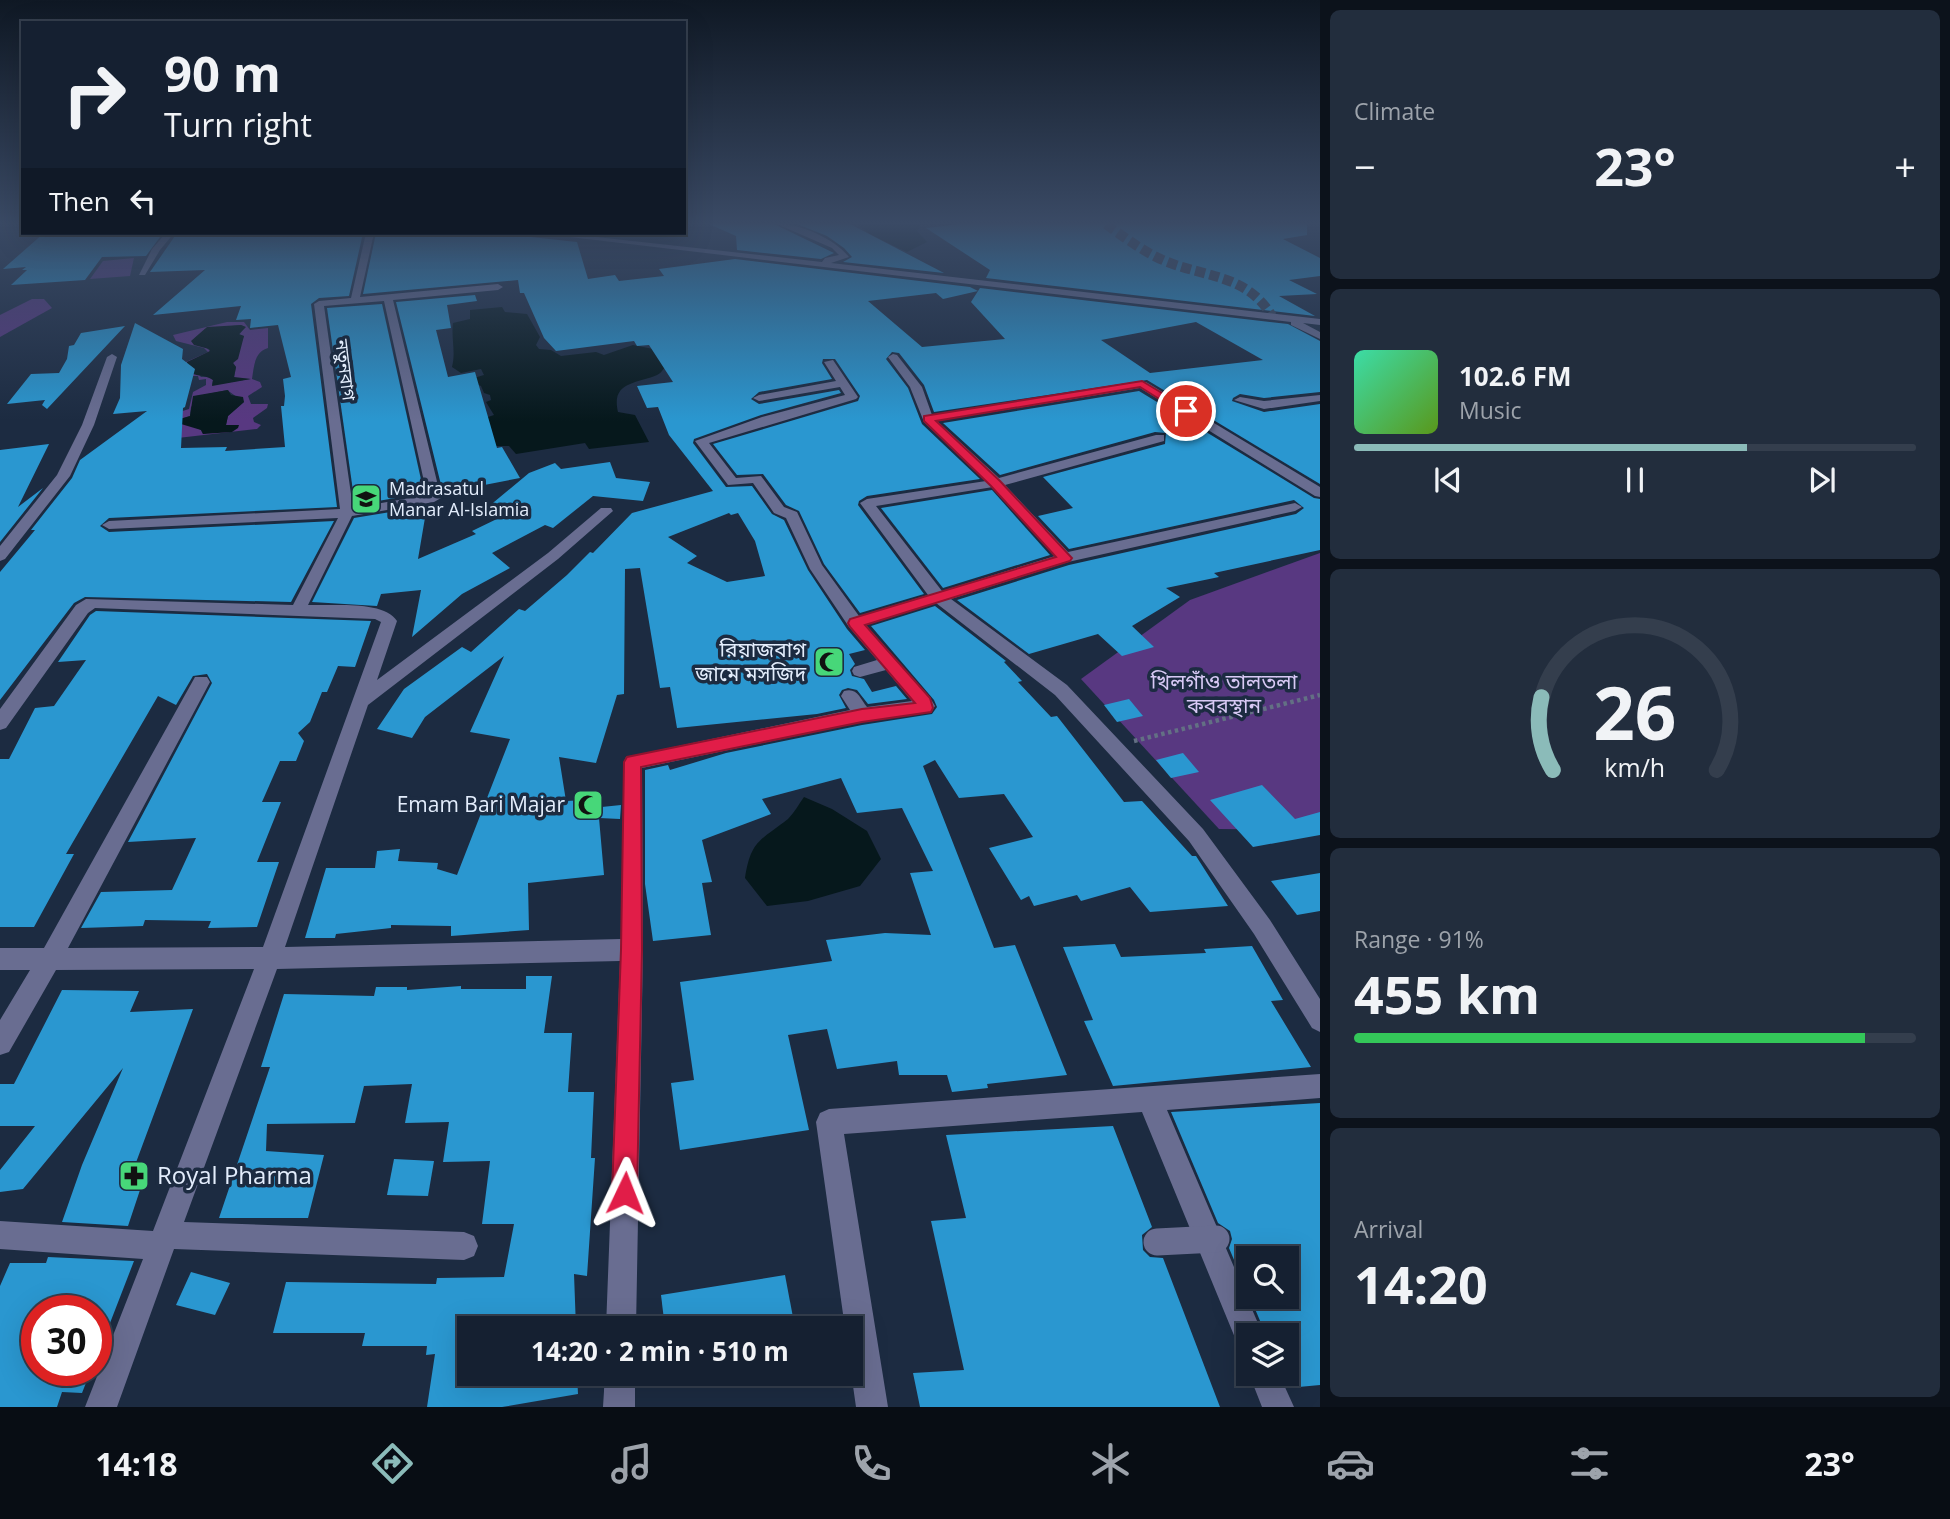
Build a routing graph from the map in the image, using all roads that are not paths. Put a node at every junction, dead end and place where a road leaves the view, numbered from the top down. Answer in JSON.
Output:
{"nodes":[{"id":1,"x":357,"y":290,"type":"edge"},
{"id":2,"x":471,"y":290,"type":"edge"},
{"id":3,"x":1042,"y":290,"type":"edge"},
{"id":4,"x":387,"y":298,"type":"junction"},
{"id":5,"x":355,"y":300,"type":"junction"},
{"id":6,"x":1282,"y":317,"type":"junction"},
{"id":7,"x":1320,"y":322,"type":"edge"},
{"id":8,"x":1320,"y":336,"type":"edge"},
{"id":9,"x":111,"y":357,"type":"dead end"},
{"id":10,"x":894,"y":357,"type":"dead end"},
{"id":11,"x":829,"y":362,"type":"dead end"},
{"id":12,"x":843,"y":383,"type":"junction"},
{"id":13,"x":759,"y":398,"type":"dead end"},
{"id":14,"x":1320,"y":398,"type":"edge"},
{"id":15,"x":1240,"y":400,"type":"dead end"},
{"id":16,"x":928,"y":419,"type":"junction"},
{"id":17,"x":1160,"y":438,"type":"dead end"},
{"id":18,"x":996,"y":483,"type":"junction"},
{"id":19,"x":1320,"y":493,"type":"edge"},
{"id":20,"x":1295,"y":507,"type":"dead end"},
{"id":21,"x":606,"y":511,"type":"dead end"},
{"id":22,"x":347,"y":513,"type":"junction"},
{"id":23,"x":109,"y":525,"type":"dead end"},
{"id":24,"x":0,"y":556,"type":"edge"},
{"id":25,"x":1065,"y":558,"type":"junction"},
{"id":26,"x":939,"y":597,"type":"junction"},
{"id":27,"x":299,"y":608,"type":"junction"},
{"id":28,"x":855,"y":623,"type":"junction"},
{"id":29,"x":890,"y":663,"type":"junction"},
{"id":30,"x":860,"y":671,"type":"dead end"},
{"id":31,"x":201,"y":682,"type":"dead end"},
{"id":32,"x":360,"y":702,"type":"junction"},
{"id":33,"x":0,"y":723,"type":"edge"},
{"id":34,"x":632,"y":950,"type":"junction"},
{"id":35,"x":51,"y":957,"type":"junction"},
{"id":36,"x":270,"y":958,"type":"junction"},
{"id":37,"x":0,"y":959,"type":"edge"},
{"id":38,"x":1320,"y":1020,"type":"edge"},
{"id":39,"x":0,"y":1043,"type":"edge"},
{"id":40,"x":1320,"y":1086,"type":"edge"},
{"id":41,"x":1149,"y":1098,"type":"junction"},
{"id":42,"x":0,"y":1235,"type":"edge"},
{"id":43,"x":1216,"y":1238,"type":"dead end"},
{"id":44,"x":163,"y":1241,"type":"junction"},
{"id":45,"x":1157,"y":1242,"type":"dead end"},
{"id":46,"x":464,"y":1246,"type":"dead end"},
{"id":47,"x":621,"y":1316,"type":"edge"},
{"id":48,"x":1243,"y":1323,"type":"edge"},
{"id":49,"x":620,"y":1386,"type":"edge"},
{"id":50,"x":1269,"y":1386,"type":"edge"},
{"id":51,"x":101,"y":1407,"type":"edge"},
{"id":52,"x":619,"y":1407,"type":"edge"},
{"id":53,"x":873,"y":1407,"type":"edge"},
{"id":54,"x":1278,"y":1407,"type":"edge"}],
"edges":[{"from":1,"to":5,"type":"street"},
{"from":2,"to":4,"type":"street","name":"নতুনবাগ"},
{"from":3,"to":6,"type":"street"},
{"from":4,"to":5,"type":"street","name":"নতুনবাগ"},
{"from":4,"to":22,"type":"street"},
{"from":5,"to":22,"type":"street","name":"নতুনবাগ"},
{"from":6,"to":7,"type":"street"},
{"from":6,"to":8,"type":"street"},
{"from":9,"to":24,"type":"street"},
{"from":10,"to":16,"type":"street"},
{"from":11,"to":12,"type":"street"},
{"from":12,"to":13,"type":"street"},
{"from":12,"to":28,"type":"street"},
{"from":14,"to":15,"type":"street"},
{"from":16,"to":18,"type":"street"},
{"from":16,"to":19,"type":"street"},
{"from":17,"to":18,"type":"street"},
{"from":18,"to":25,"type":"street"},
{"from":18,"to":26,"type":"street"},
{"from":20,"to":25,"type":"street"},
{"from":21,"to":32,"type":"street"},
{"from":22,"to":23,"type":"street"},
{"from":22,"to":27,"type":"street"},
{"from":25,"to":26,"type":"street"},
{"from":26,"to":28,"type":"street"},
{"from":26,"to":38,"type":"street"},
{"from":27,"to":32,"type":"street"},
{"from":27,"to":33,"type":"street"},
{"from":28,"to":29,"type":"street"},
{"from":29,"to":30,"type":"street"},
{"from":29,"to":34,"type":"street"},
{"from":31,"to":35,"type":"street"},
{"from":32,"to":36,"type":"street"},
{"from":34,"to":36,"type":"street"},
{"from":34,"to":47,"type":"street"},
{"from":35,"to":36,"type":"street"},
{"from":35,"to":37,"type":"street"},
{"from":35,"to":39,"type":"street"},
{"from":36,"to":44,"type":"street"},
{"from":40,"to":41,"type":"street"},
{"from":41,"to":48,"type":"street"},
{"from":41,"to":53,"type":"street"},
{"from":42,"to":44,"type":"street"},
{"from":43,"to":45,"type":"street","bridge":true},
{"from":44,"to":46,"type":"street"},
{"from":44,"to":51,"type":"street"},
{"from":49,"to":52,"type":"street"},
{"from":50,"to":54,"type":"street"}]}
